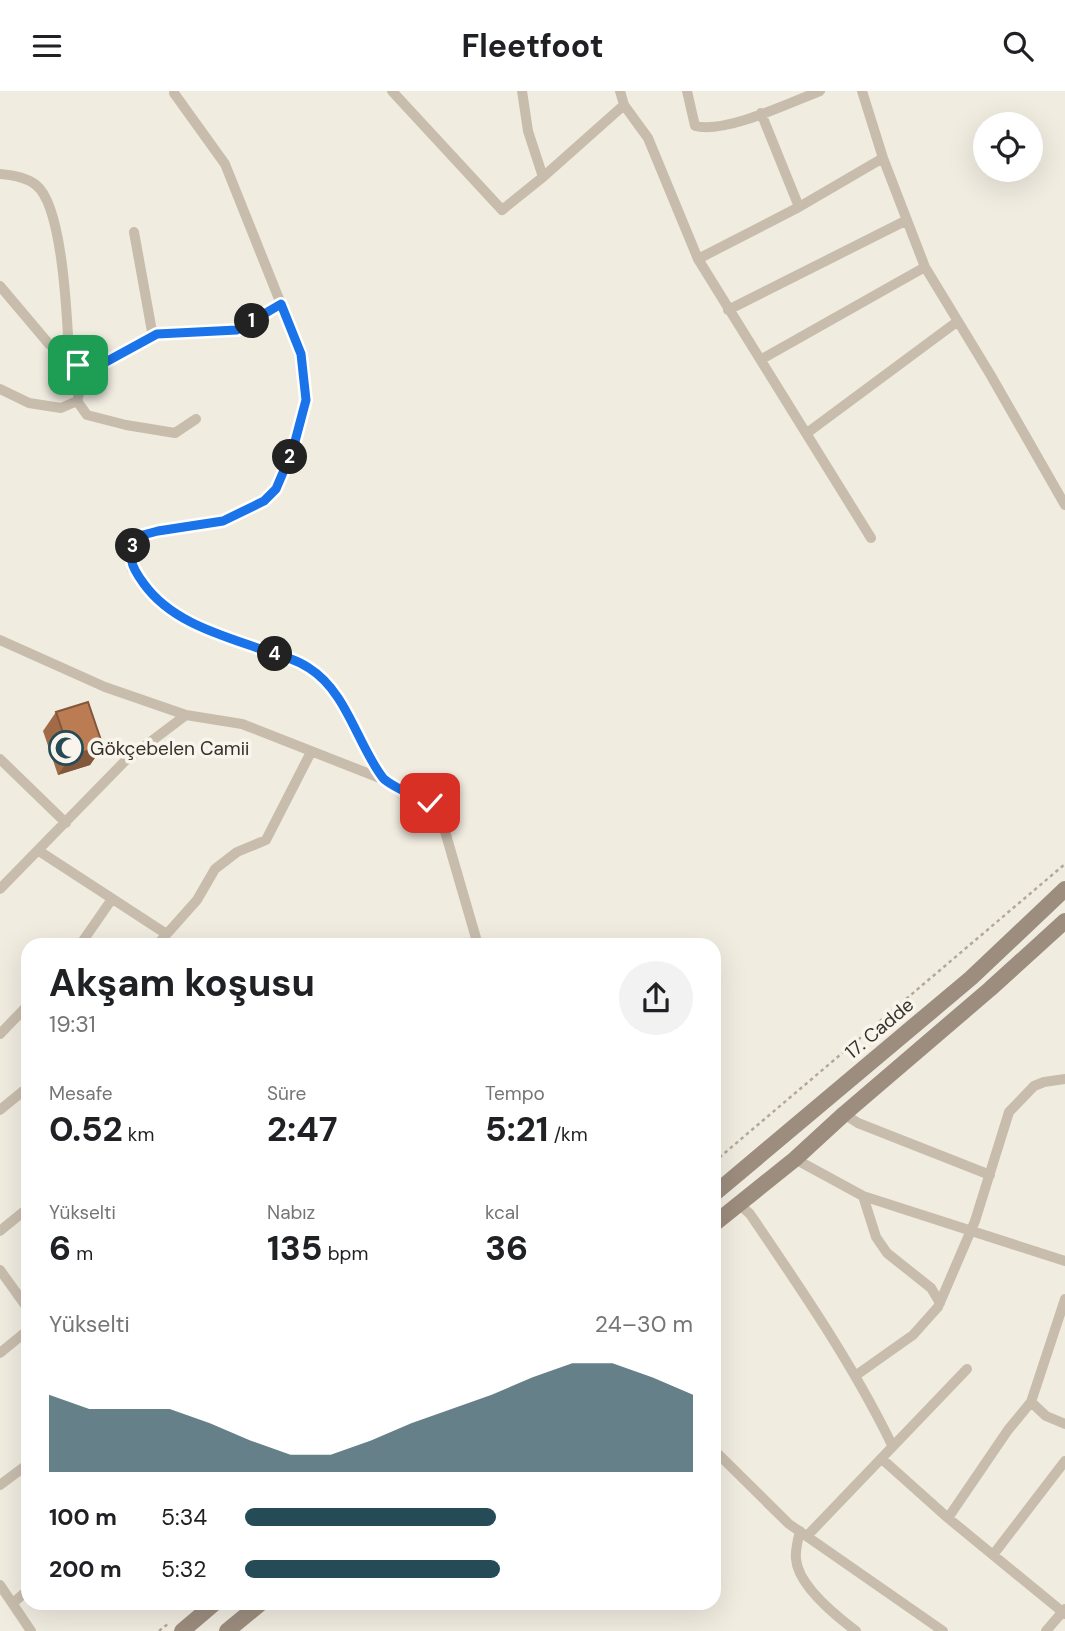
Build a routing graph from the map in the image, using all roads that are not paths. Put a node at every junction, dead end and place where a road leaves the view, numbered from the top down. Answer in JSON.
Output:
{"nodes":[{"id":1,"x":392,"y":91,"type":"edge"},
{"id":2,"x":522,"y":91,"type":"edge"},
{"id":3,"x":620,"y":91,"type":"edge"},
{"id":4,"x":687,"y":91,"type":"edge"},
{"id":5,"x":820,"y":91,"type":"edge"},
{"id":6,"x":862,"y":91,"type":"edge"},
{"id":7,"x":174,"y":93,"type":"dead end"},
{"id":8,"x":624,"y":105,"type":"junction"},
{"id":9,"x":761,"y":113,"type":"junction"},
{"id":10,"x":883,"y":158,"type":"junction"},
{"id":11,"x":0,"y":174,"type":"edge"},
{"id":12,"x":543,"y":177,"type":"junction"},
{"id":13,"x":799,"y":207,"type":"junction"},
{"id":14,"x":907,"y":220,"type":"junction"},
{"id":15,"x":134,"y":232,"type":"dead end"},
{"id":16,"x":698,"y":259,"type":"junction"},
{"id":17,"x":925,"y":267,"type":"junction"},
{"id":18,"x":0,"y":286,"type":"edge"},
{"id":19,"x":281,"y":304,"type":"junction"},
{"id":20,"x":728,"y":310,"type":"junction"},
{"id":21,"x":958,"y":321,"type":"junction"},
{"id":22,"x":153,"y":337,"type":"junction"},
{"id":23,"x":69,"y":354,"type":"junction"},
{"id":24,"x":762,"y":359,"type":"junction"},
{"id":25,"x":82,"y":375,"type":"junction"},
{"id":26,"x":0,"y":389,"type":"edge"},
{"id":27,"x":77,"y":401,"type":"junction"},
{"id":28,"x":196,"y":419,"type":"dead end"},
{"id":29,"x":807,"y":433,"type":"junction"},
{"id":30,"x":1065,"y":505,"type":"edge"},
{"id":31,"x":871,"y":538,"type":"dead end"},
{"id":32,"x":0,"y":640,"type":"edge"},
{"id":33,"x":186,"y":715,"type":"junction"},
{"id":34,"x":312,"y":752,"type":"junction"},
{"id":35,"x":0,"y":759,"type":"edge"},
{"id":36,"x":385,"y":780,"type":"junction"},
{"id":37,"x":66,"y":823,"type":"junction"},
{"id":38,"x":39,"y":851,"type":"junction"},
{"id":39,"x":0,"y":889,"type":"edge"},
{"id":40,"x":1065,"y":889,"type":"edge"},
{"id":41,"x":112,"y":899,"type":"junction"},
{"id":42,"x":1065,"y":921,"type":"edge"},
{"id":43,"x":165,"y":933,"type":"junction"},
{"id":44,"x":85,"y":938,"type":"edge"},
{"id":45,"x":162,"y":938,"type":"edge"},
{"id":46,"x":476,"y":938,"type":"edge"},
{"id":47,"x":21,"y":1012,"type":"edge"},
{"id":48,"x":0,"y":1034,"type":"edge"},
{"id":49,"x":1065,"y":1079,"type":"edge"},
{"id":50,"x":21,"y":1093,"type":"edge"},
{"id":51,"x":0,"y":1110,"type":"edge"},
{"id":52,"x":844,"y":1114,"type":"junction"},
{"id":53,"x":795,"y":1159,"type":"junction"},
{"id":54,"x":990,"y":1175,"type":"junction"},
{"id":55,"x":721,"y":1188,"type":"edge"},
{"id":56,"x":863,"y":1196,"type":"junction"},
{"id":57,"x":738,"y":1203,"type":"junction"},
{"id":58,"x":21,"y":1214,"type":"edge"},
{"id":59,"x":721,"y":1218,"type":"edge"},
{"id":60,"x":972,"y":1230,"type":"junction"},
{"id":61,"x":0,"y":1231,"type":"edge"},
{"id":62,"x":1065,"y":1261,"type":"edge"},
{"id":63,"x":0,"y":1270,"type":"edge"},
{"id":64,"x":21,"y":1299,"type":"edge"},
{"id":65,"x":1065,"y":1299,"type":"edge"},
{"id":66,"x":940,"y":1303,"type":"junction"},
{"id":67,"x":21,"y":1336,"type":"edge"},
{"id":68,"x":0,"y":1353,"type":"edge"},
{"id":69,"x":967,"y":1369,"type":"dead end"},
{"id":70,"x":855,"y":1376,"type":"junction"},
{"id":71,"x":1031,"y":1402,"type":"junction"},
{"id":72,"x":1065,"y":1423,"type":"edge"},
{"id":73,"x":892,"y":1445,"type":"junction"},
{"id":74,"x":721,"y":1457,"type":"edge"},
{"id":75,"x":882,"y":1458,"type":"junction"},
{"id":76,"x":1065,"y":1461,"type":"edge"},
{"id":77,"x":21,"y":1469,"type":"edge"},
{"id":78,"x":0,"y":1485,"type":"edge"},
{"id":79,"x":948,"y":1518,"type":"junction"},
{"id":80,"x":803,"y":1533,"type":"junction"},
{"id":81,"x":993,"y":1555,"type":"junction"},
{"id":82,"x":0,"y":1585,"type":"edge"},
{"id":83,"x":21,"y":1596,"type":"edge"},
{"id":84,"x":13,"y":1603,"type":"junction"},
{"id":85,"x":207,"y":1610,"type":"edge"},
{"id":86,"x":252,"y":1610,"type":"edge"},
{"id":87,"x":1064,"y":1612,"type":"edge"},
{"id":88,"x":30,"y":1631,"type":"edge"},
{"id":89,"x":182,"y":1631,"type":"edge"},
{"id":90,"x":227,"y":1631,"type":"edge"},
{"id":91,"x":856,"y":1631,"type":"edge"},
{"id":92,"x":943,"y":1631,"type":"edge"},
{"id":93,"x":1046,"y":1631,"type":"edge"}],
"edges":[{"from":1,"to":12,"type":"street"},
{"from":2,"to":12,"type":"street"},
{"from":3,"to":8,"type":"street"},
{"from":4,"to":9,"type":"street"},
{"from":5,"to":9,"type":"street"},
{"from":6,"to":10,"type":"street"},
{"from":7,"to":19,"type":"street"},
{"from":8,"to":12,"type":"street"},
{"from":8,"to":16,"type":"street"},
{"from":9,"to":13,"type":"street"},
{"from":10,"to":13,"type":"street"},
{"from":10,"to":14,"type":"street"},
{"from":11,"to":23,"type":"street"},
{"from":13,"to":16,"type":"street"},
{"from":14,"to":17,"type":"street"},
{"from":14,"to":20,"type":"street"},
{"from":15,"to":22,"type":"street"},
{"from":16,"to":20,"type":"street"},
{"from":17,"to":21,"type":"street"},
{"from":17,"to":24,"type":"street"},
{"from":18,"to":23,"type":"street"},
{"from":19,"to":22,"type":"street"},
{"from":19,"to":36,"type":"street"},
{"from":20,"to":24,"type":"street"},
{"from":21,"to":29,"type":"street"},
{"from":21,"to":30,"type":"street"},
{"from":22,"to":25,"type":"street"},
{"from":23,"to":25,"type":"street"},
{"from":24,"to":29,"type":"street"},
{"from":25,"to":27,"type":"street"},
{"from":26,"to":27,"type":"street"},
{"from":27,"to":28,"type":"street"},
{"from":29,"to":31,"type":"street"},
{"from":32,"to":33,"type":"street"},
{"from":33,"to":34,"type":"street"},
{"from":33,"to":37,"type":"street"},
{"from":34,"to":36,"type":"street"},
{"from":34,"to":43,"type":"street"},
{"from":35,"to":37,"type":"street"},
{"from":36,"to":46,"type":"street"},
{"from":37,"to":38,"type":"street"},
{"from":38,"to":39,"type":"street"},
{"from":38,"to":41,"type":"street"},
{"from":40,"to":55,"type":"street","name":"17. Cadde"},
{"from":41,"to":43,"type":"street"},
{"from":41,"to":44,"type":"street"},
{"from":42,"to":52,"type":"street"},
{"from":43,"to":45,"type":"street"},
{"from":47,"to":48,"type":"street"},
{"from":49,"to":54,"type":"street"},
{"from":50,"to":51,"type":"street"},
{"from":52,"to":53,"type":"street"},
{"from":52,"to":54,"type":"street"},
{"from":53,"to":56,"type":"street"},
{"from":53,"to":57,"type":"street"},
{"from":54,"to":60,"type":"street"},
{"from":56,"to":60,"type":"street"},
{"from":56,"to":66,"type":"street"},
{"from":57,"to":59,"type":"street"},
{"from":57,"to":70,"type":"street"},
{"from":58,"to":61,"type":"street"},
{"from":60,"to":62,"type":"street"},
{"from":60,"to":66,"type":"street"},
{"from":63,"to":64,"type":"street"},
{"from":65,"to":71,"type":"street"},
{"from":66,"to":70,"type":"street"},
{"from":67,"to":68,"type":"street"},
{"from":69,"to":73,"type":"street"},
{"from":70,"to":73,"type":"street"},
{"from":71,"to":72,"type":"street"},
{"from":71,"to":79,"type":"street"},
{"from":73,"to":75,"type":"street"},
{"from":74,"to":80,"type":"street"},
{"from":75,"to":79,"type":"street"},
{"from":75,"to":80,"type":"street"},
{"from":76,"to":81,"type":"street"},
{"from":77,"to":78,"type":"street"},
{"from":79,"to":81,"type":"street"},
{"from":80,"to":91,"type":"street"},
{"from":80,"to":92,"type":"street"},
{"from":81,"to":87,"type":"street"},
{"from":82,"to":84,"type":"street"},
{"from":83,"to":84,"type":"street"},
{"from":84,"to":88,"type":"street"},
{"from":85,"to":89,"type":"street"},
{"from":86,"to":90,"type":"street"},
{"from":87,"to":93,"type":"street"}]}
